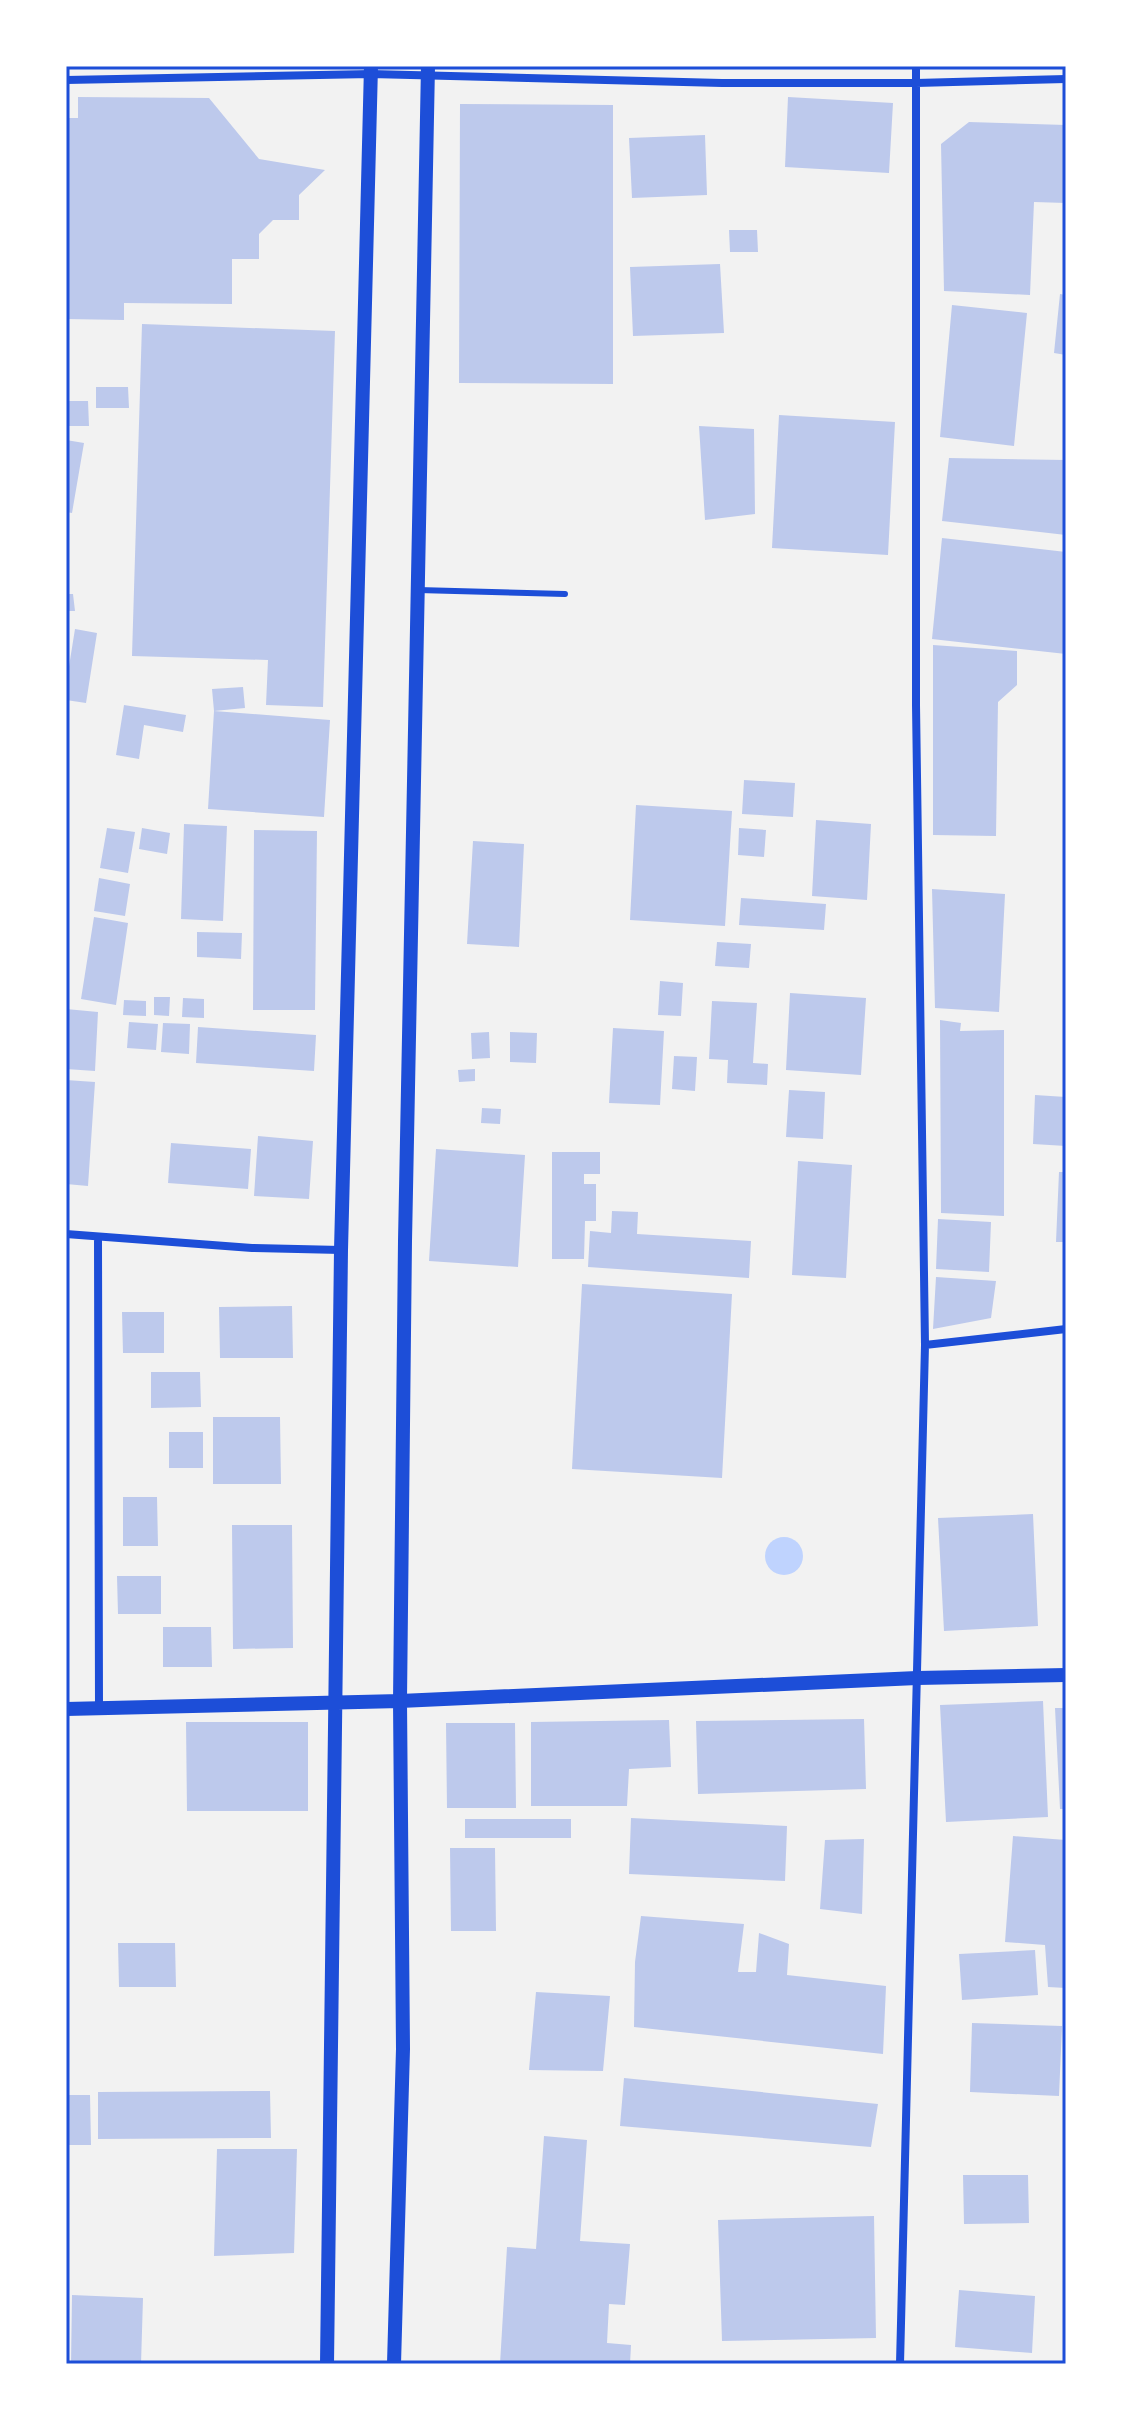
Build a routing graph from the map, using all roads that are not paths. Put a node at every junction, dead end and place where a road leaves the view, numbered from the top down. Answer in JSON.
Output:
{"nodes":[{"id":1,"x":916,"y":66,"type":"edge"},
{"id":2,"x":371,"y":70,"type":"edge"},
{"id":3,"x":428,"y":71,"type":"edge"},
{"id":4,"x":1066,"y":79,"type":"edge"},
{"id":5,"x":66,"y":80,"type":"edge"},
{"id":6,"x":916,"y":83,"type":"junction"},
{"id":7,"x":418,"y":590,"type":"junction"},
{"id":8,"x":565,"y":594,"type":"dead end"},
{"id":9,"x":66,"y":1234,"type":"edge"},
{"id":10,"x":98,"y":1237,"type":"junction"},
{"id":11,"x":341,"y":1250,"type":"junction"},
{"id":12,"x":1066,"y":1329,"type":"edge"},
{"id":13,"x":925,"y":1345,"type":"junction"},
{"id":14,"x":1066,"y":1675,"type":"edge"},
{"id":15,"x":917,"y":1678,"type":"junction"},
{"id":16,"x":400,"y":1701,"type":"junction"},
{"id":17,"x":336,"y":1703,"type":"junction"},
{"id":18,"x":66,"y":1709,"type":"edge"},
{"id":19,"x":99,"y":1709,"type":"junction"},
{"id":20,"x":327,"y":2364,"type":"edge"},
{"id":21,"x":394,"y":2364,"type":"edge"},
{"id":22,"x":900,"y":2364,"type":"edge"}],
"edges":[{"from":1,"to":6,"type":"street"},
{"from":2,"to":3,"type":"street"},
{"from":2,"to":5,"type":"street"},
{"from":2,"to":11,"type":"street"},
{"from":3,"to":6,"type":"street"},
{"from":3,"to":7,"type":"street"},
{"from":4,"to":6,"type":"street"},
{"from":6,"to":13,"type":"street"},
{"from":7,"to":8,"type":"lane"},
{"from":7,"to":16,"type":"street"},
{"from":9,"to":10,"type":"street"},
{"from":10,"to":11,"type":"street"},
{"from":10,"to":19,"type":"street"},
{"from":11,"to":17,"type":"street"},
{"from":12,"to":13,"type":"street"},
{"from":13,"to":15,"type":"street"},
{"from":14,"to":15,"type":"street"},
{"from":15,"to":16,"type":"street"},
{"from":15,"to":22,"type":"street"},
{"from":16,"to":17,"type":"street"},
{"from":16,"to":21,"type":"street"},
{"from":17,"to":19,"type":"street"},
{"from":17,"to":20,"type":"street"},
{"from":18,"to":19,"type":"street"}]}
